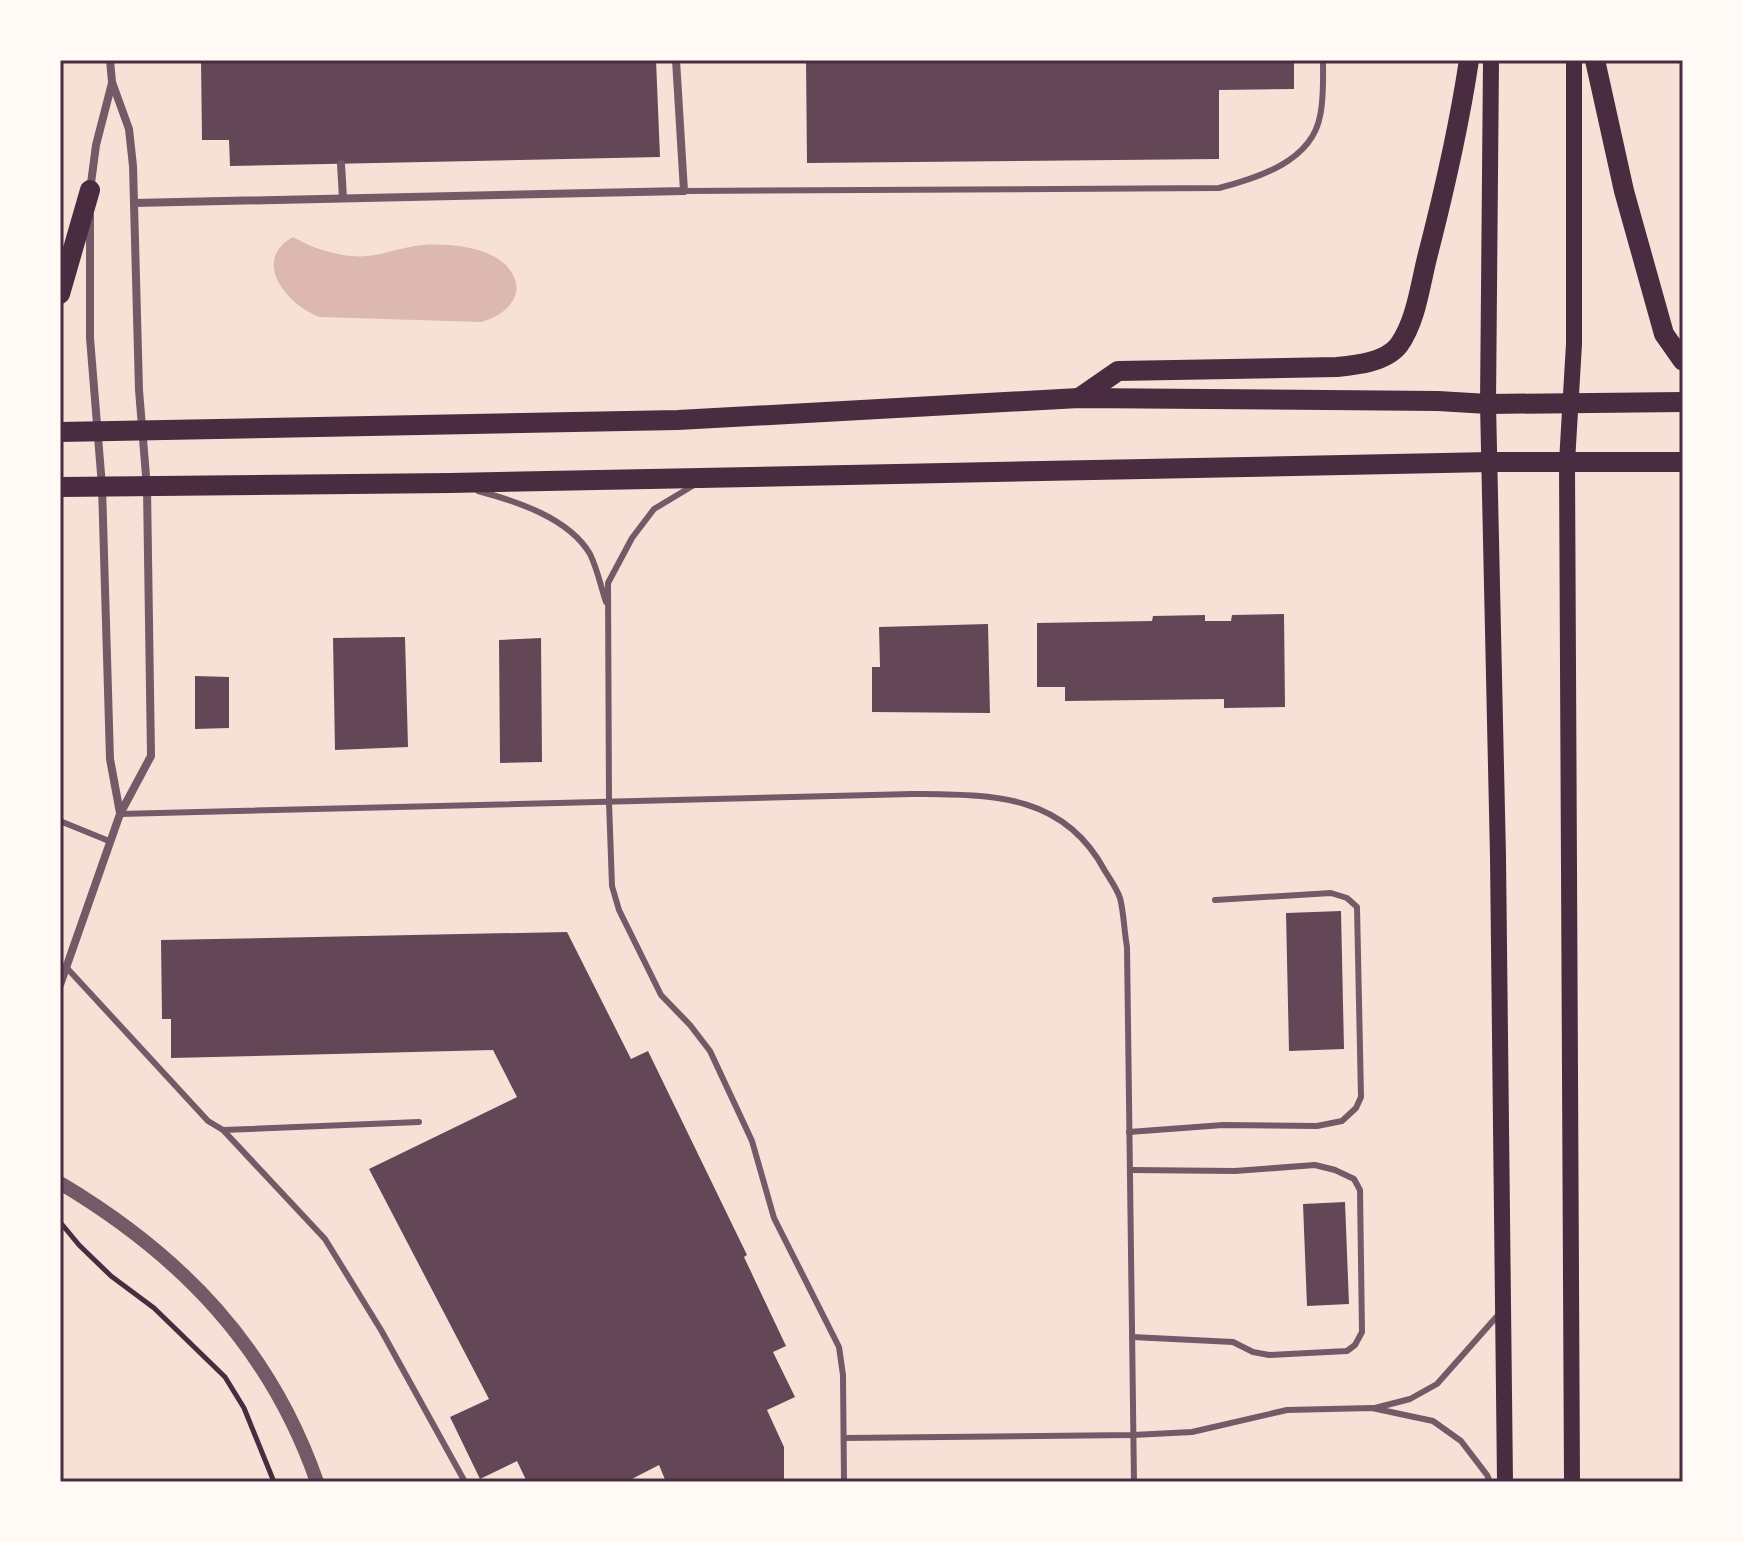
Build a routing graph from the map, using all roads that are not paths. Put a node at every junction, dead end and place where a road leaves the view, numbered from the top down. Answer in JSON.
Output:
{"nodes":[{"id":1,"x":110,"y":60,"type":"edge"},
{"id":2,"x":676,"y":60,"type":"edge"},
{"id":3,"x":1323,"y":60,"type":"edge"},
{"id":4,"x":1469,"y":60,"type":"edge"},
{"id":5,"x":1491,"y":60,"type":"edge"},
{"id":6,"x":1574,"y":60,"type":"edge"},
{"id":7,"x":1595,"y":60,"type":"edge"},
{"id":8,"x":112,"y":82,"type":"junction"},
{"id":9,"x":341,"y":164,"type":"dead end"},
{"id":10,"x":90,"y":190,"type":"junction"},
{"id":11,"x":684,"y":191,"type":"junction"},
{"id":12,"x":343,"y":198,"type":"junction"},
{"id":13,"x":134,"y":203,"type":"junction"},
{"id":14,"x":60,"y":294,"type":"edge"},
{"id":15,"x":1683,"y":361,"type":"edge"},
{"id":16,"x":1079,"y":398,"type":"junction"},
{"id":17,"x":1570,"y":402,"type":"junction"},
{"id":18,"x":1683,"y":402,"type":"edge"},
{"id":19,"x":1488,"y":404,"type":"junction"},
{"id":20,"x":97,"y":431,"type":"junction"},
{"id":21,"x":142,"y":431,"type":"junction"},
{"id":22,"x":60,"y":432,"type":"edge"},
{"id":23,"x":1491,"y":462,"type":"junction"},
{"id":24,"x":1567,"y":462,"type":"junction"},
{"id":25,"x":1683,"y":462,"type":"edge"},
{"id":26,"x":720,"y":478,"type":"junction"},
{"id":27,"x":450,"y":483,"type":"junction"},
{"id":28,"x":102,"y":486,"type":"junction"},
{"id":29,"x":60,"y":487,"type":"edge"},
{"id":30,"x":147,"y":488,"type":"junction"},
{"id":31,"x":607,"y":605,"type":"junction"},
{"id":32,"x":609,"y":802,"type":"junction"},
{"id":33,"x":120,"y":814,"type":"junction"},
{"id":34,"x":60,"y":821,"type":"edge"},
{"id":35,"x":109,"y":841,"type":"junction"},
{"id":36,"x":1215,"y":900,"type":"dead end"},
{"id":37,"x":66,"y":967,"type":"junction"},
{"id":38,"x":60,"y":985,"type":"edge"},
{"id":39,"x":419,"y":1122,"type":"dead end"},
{"id":40,"x":223,"y":1130,"type":"junction"},
{"id":41,"x":1129,"y":1132,"type":"junction"},
{"id":42,"x":1130,"y":1170,"type":"junction"},
{"id":43,"x":60,"y":1183,"type":"edge"},
{"id":44,"x":1503,"y":1299,"type":"junction"},
{"id":45,"x":1132,"y":1337,"type":"junction"},
{"id":46,"x":1372,"y":1408,"type":"junction"},
{"id":47,"x":1133,"y":1435,"type":"junction"},
{"id":48,"x":844,"y":1438,"type":"junction"},
{"id":49,"x":317,"y":1482,"type":"edge"},
{"id":50,"x":465,"y":1482,"type":"edge"},
{"id":51,"x":844,"y":1482,"type":"edge"},
{"id":52,"x":1134,"y":1482,"type":"edge"},
{"id":53,"x":1490,"y":1482,"type":"edge"},
{"id":54,"x":1505,"y":1482,"type":"edge"},
{"id":55,"x":1572,"y":1482,"type":"edge"}],
"edges":[{"from":1,"to":8,"type":"street"},
{"from":2,"to":11,"type":"street"},
{"from":3,"to":11,"type":"lane"},
{"from":4,"to":16,"type":"main road"},
{"from":5,"to":19,"type":"main road"},
{"from":6,"to":17,"type":"main road"},
{"from":7,"to":15,"type":"main road"},
{"from":8,"to":10,"type":"street"},
{"from":8,"to":13,"type":"street"},
{"from":9,"to":12,"type":"street"},
{"from":10,"to":14,"type":"main road"},
{"from":10,"to":20,"type":"street"},
{"from":11,"to":12,"type":"street"},
{"from":12,"to":13,"type":"street"},
{"from":13,"to":21,"type":"street"},
{"from":16,"to":19,"type":"main road"},
{"from":16,"to":21,"type":"main road"},
{"from":17,"to":18,"type":"main road"},
{"from":17,"to":19,"type":"main road"},
{"from":17,"to":24,"type":"main road"},
{"from":19,"to":23,"type":"main road"},
{"from":20,"to":21,"type":"main road"},
{"from":20,"to":22,"type":"main road"},
{"from":20,"to":28,"type":"street"},
{"from":21,"to":30,"type":"street"},
{"from":23,"to":24,"type":"main road"},
{"from":23,"to":26,"type":"main road"},
{"from":23,"to":44,"type":"main road"},
{"from":24,"to":25,"type":"main road"},
{"from":24,"to":55,"type":"main road"},
{"from":26,"to":27,"type":"main road"},
{"from":26,"to":31,"type":"lane"},
{"from":27,"to":30,"type":"main road"},
{"from":27,"to":31,"type":"lane"},
{"from":28,"to":29,"type":"main road"},
{"from":28,"to":30,"type":"main road"},
{"from":28,"to":33,"type":"street"},
{"from":30,"to":33,"type":"street"},
{"from":31,"to":32,"type":"lane"},
{"from":32,"to":33,"type":"lane"},
{"from":32,"to":41,"type":"lane"},
{"from":32,"to":48,"type":"lane"},
{"from":33,"to":35,"type":"street"},
{"from":34,"to":35,"type":"lane"},
{"from":35,"to":37,"type":"street"},
{"from":36,"to":41,"type":"lane"},
{"from":37,"to":38,"type":"street"},
{"from":37,"to":40,"type":"lane"},
{"from":39,"to":40,"type":"lane"},
{"from":40,"to":50,"type":"lane"},
{"from":41,"to":42,"type":"lane"},
{"from":42,"to":45,"type":"lane"},
{"from":42,"to":45,"type":"lane"},
{"from":43,"to":49,"type":"street"},
{"from":44,"to":46,"type":"lane"},
{"from":44,"to":54,"type":"main road"},
{"from":45,"to":47,"type":"lane"},
{"from":46,"to":47,"type":"lane"},
{"from":46,"to":53,"type":"lane"},
{"from":47,"to":48,"type":"lane"},
{"from":47,"to":52,"type":"lane"},
{"from":48,"to":51,"type":"lane"}]}
